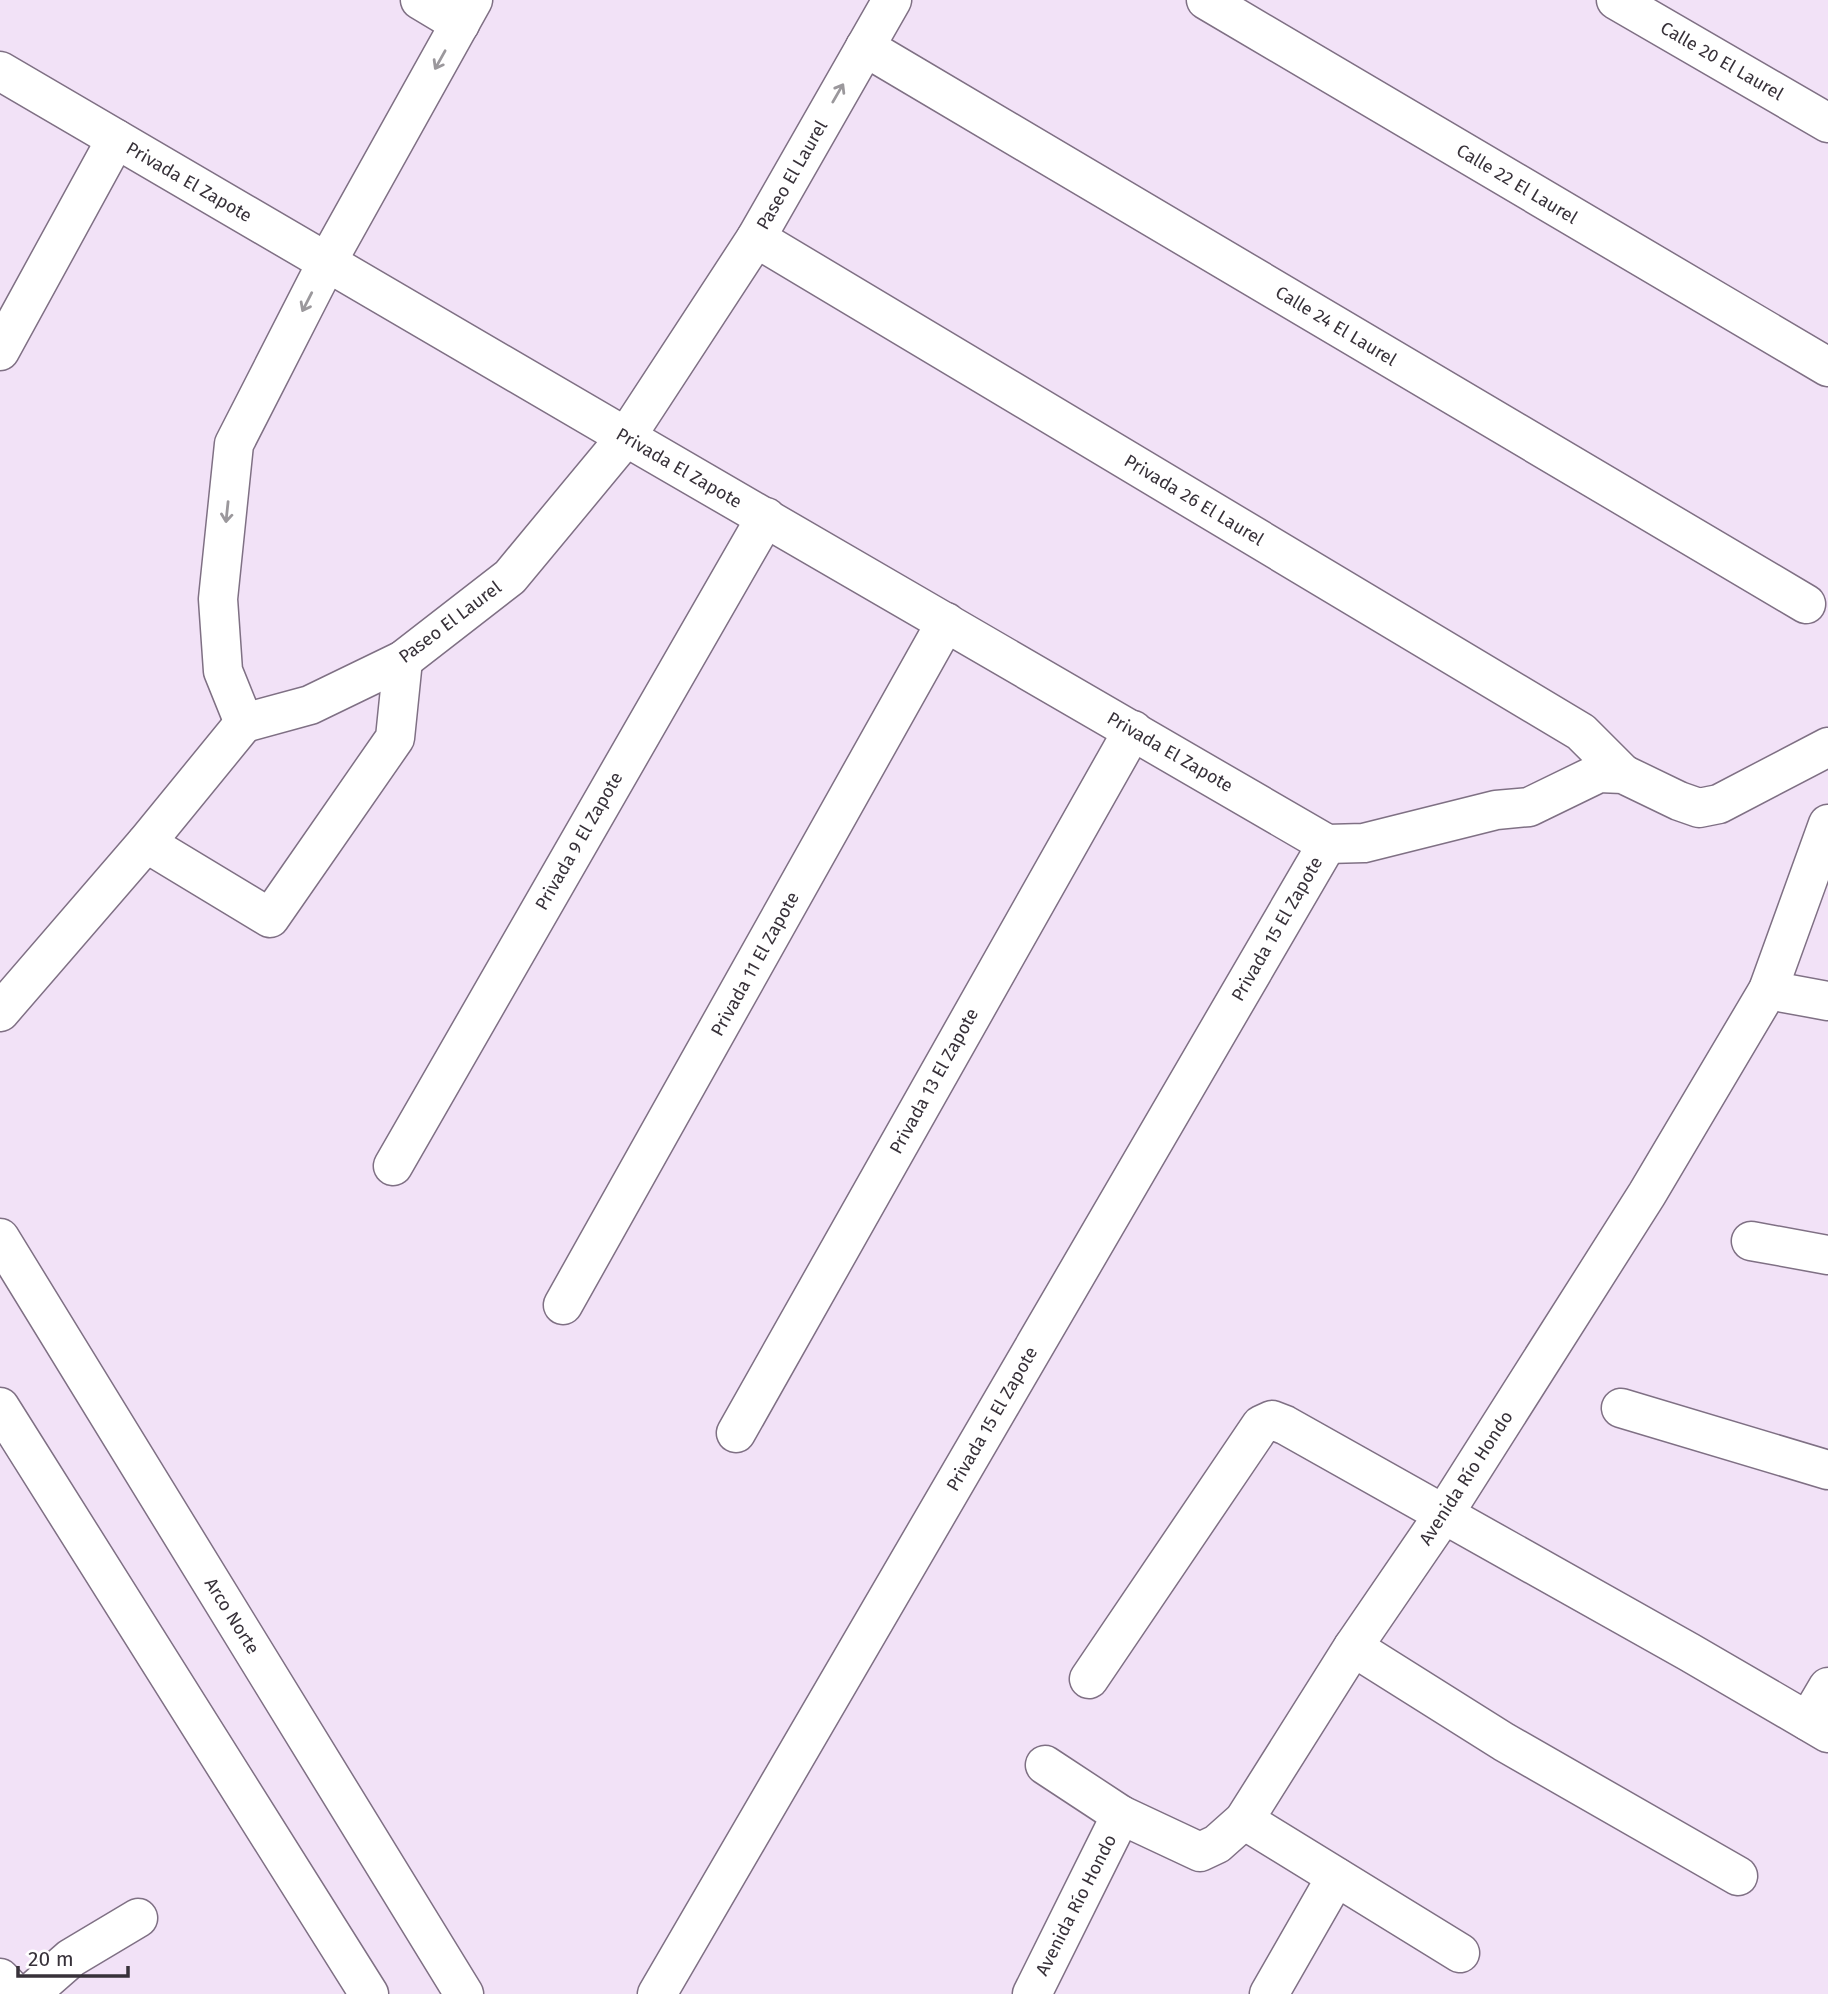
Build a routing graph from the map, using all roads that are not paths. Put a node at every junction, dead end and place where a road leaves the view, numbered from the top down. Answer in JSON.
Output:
{"nodes":[{"id":1,"x":420,"y":0,"type":"edge"},
{"id":2,"x":892,"y":0,"type":"edge"},
{"id":3,"x":1206,"y":0,"type":"edge"},
{"id":4,"x":1616,"y":0,"type":"edge"},
{"id":5,"x":466,"y":12,"type":"edge"},
{"id":6,"x":865,"y":47,"type":"junction"},
{"id":7,"x":0,"y":71,"type":"edge"},
{"id":8,"x":1828,"y":123,"type":"edge"},
{"id":9,"x":116,"y":139,"type":"junction"},
{"id":10,"x":756,"y":238,"type":"junction"},
{"id":11,"x":327,"y":262,"type":"junction"},
{"id":12,"x":0,"y":351,"type":"edge"},
{"id":13,"x":1828,"y":367,"type":"edge"},
{"id":14,"x":626,"y":437,"type":"junction"},
{"id":15,"x":766,"y":517,"type":"junction"},
{"id":16,"x":1806,"y":604,"type":"dead end"},
{"id":17,"x":946,"y":622,"type":"junction"},
{"id":18,"x":403,"y":660,"type":"junction"},
{"id":19,"x":244,"y":723,"type":"junction"},
{"id":20,"x":1133,"y":730,"type":"junction"},
{"id":21,"x":1828,"y":747,"type":"edge"},
{"id":22,"x":1623,"y":774,"type":"junction"},
{"id":23,"x":1828,"y":824,"type":"edge"},
{"id":24,"x":146,"y":843,"type":"junction"},
{"id":25,"x":1327,"y":844,"type":"junction"},
{"id":26,"x":1768,"y":990,"type":"junction"},
{"id":27,"x":1828,"y":1002,"type":"edge"},
{"id":28,"x":0,"y":1012,"type":"edge"},
{"id":29,"x":393,"y":1166,"type":"dead end"},
{"id":30,"x":1751,"y":1241,"type":"dead end"},
{"id":31,"x":3,"y":1249,"type":"edge"},
{"id":32,"x":1828,"y":1255,"type":"edge"},
{"id":33,"x":564,"y":1305,"type":"dead end"},
{"id":34,"x":0,"y":1408,"type":"edge"},
{"id":35,"x":1621,"y":1408,"type":"dead end"},
{"id":36,"x":736,"y":1433,"type":"dead end"},
{"id":37,"x":1828,"y":1470,"type":"edge"},
{"id":38,"x":1444,"y":1514,"type":"junction"},
{"id":39,"x":1353,"y":1647,"type":"junction"},
{"id":40,"x":1089,"y":1679,"type":"dead end"},
{"id":41,"x":1828,"y":1686,"type":"edge"},
{"id":42,"x":1818,"y":1727,"type":"edge"},
{"id":43,"x":1045,"y":1765,"type":"dead end"},
{"id":44,"x":1121,"y":1815,"type":"junction"},
{"id":45,"x":1244,"y":1821,"type":"junction"},
{"id":46,"x":1738,"y":1876,"type":"dead end"},
{"id":47,"x":1336,"y":1877,"type":"junction"},
{"id":48,"x":138,"y":1918,"type":"dead end"},
{"id":49,"x":1460,"y":1953,"type":"dead end"},
{"id":50,"x":0,"y":1978,"type":"edge"},
{"id":51,"x":15,"y":1994,"type":"edge"},
{"id":52,"x":30,"y":1994,"type":"edge"},
{"id":53,"x":369,"y":1994,"type":"edge"},
{"id":54,"x":464,"y":1994,"type":"edge"},
{"id":55,"x":657,"y":1994,"type":"edge"},
{"id":56,"x":1032,"y":1994,"type":"edge"},
{"id":57,"x":1269,"y":1994,"type":"edge"}],
"edges":[{"from":1,"to":5,"type":"street"},
{"from":2,"to":6,"type":"street","name":"Paseo El Laurel"},
{"from":3,"to":13,"type":"street","name":"Calle 22 El Laurel"},
{"from":4,"to":8,"type":"street","name":"Calle 20 El Laurel"},
{"from":5,"to":11,"type":"street","one_way":true},
{"from":10,"to":6,"type":"street","name":"Paseo El Laurel","one_way":true},
{"from":6,"to":16,"type":"street","name":"Calle 24 El Laurel"},
{"from":7,"to":9,"type":"street","name":"Privada El Zapote"},
{"from":9,"to":11,"type":"street","name":"Privada El Zapote"},
{"from":9,"to":12,"type":"street"},
{"from":10,"to":14,"type":"street","name":"Paseo El Laurel"},
{"from":10,"to":22,"type":"street","name":"Privada 26 El Laurel"},
{"from":11,"to":14,"type":"street","name":"Privada El Zapote"},
{"from":11,"to":19,"type":"street","one_way":true},
{"from":14,"to":15,"type":"street","name":"Privada El Zapote"},
{"from":14,"to":18,"type":"street","name":"Paseo El Laurel"},
{"from":15,"to":17,"type":"street","name":"Privada El Zapote"},
{"from":15,"to":29,"type":"street","name":"Privada 9 El Zapote"},
{"from":17,"to":20,"type":"street","name":"Privada El Zapote"},
{"from":17,"to":33,"type":"street","name":"Privada 11 El Zapote"},
{"from":18,"to":19,"type":"street","name":"Paseo El Laurel"},
{"from":18,"to":24,"type":"street"},
{"from":19,"to":24,"type":"street"},
{"from":20,"to":25,"type":"street","name":"Privada El Zapote"},
{"from":20,"to":36,"type":"street","name":"Privada 13 El Zapote"},
{"from":21,"to":22,"type":"street"},
{"from":22,"to":25,"type":"street"},
{"from":23,"to":26,"type":"street","name":"Avenida Río Hondo"},
{"from":24,"to":28,"type":"street"},
{"from":25,"to":55,"type":"street","name":"Privada 15 El Zapote"},
{"from":26,"to":27,"type":"street"},
{"from":26,"to":38,"type":"street","name":"Avenida Río Hondo"},
{"from":30,"to":32,"type":"street"},
{"from":31,"to":54,"type":"street","name":"Arco Norte"},
{"from":34,"to":53,"type":"street"},
{"from":35,"to":37,"type":"street"},
{"from":38,"to":39,"type":"street","name":"Avenida Río Hondo"},
{"from":38,"to":40,"type":"street"},
{"from":38,"to":42,"type":"street"},
{"from":39,"to":45,"type":"street","name":"Avenida Río Hondo"},
{"from":39,"to":46,"type":"street"},
{"from":41,"to":42,"type":"street"},
{"from":43,"to":44,"type":"street"},
{"from":44,"to":45,"type":"street","name":"Avenida Río Hondo"},
{"from":44,"to":56,"type":"street","name":"Avenida Río Hondo"},
{"from":45,"to":47,"type":"street"},
{"from":47,"to":49,"type":"street"},
{"from":47,"to":57,"type":"street"},
{"from":48,"to":52,"type":"street"},
{"from":50,"to":51,"type":"street"}]}
